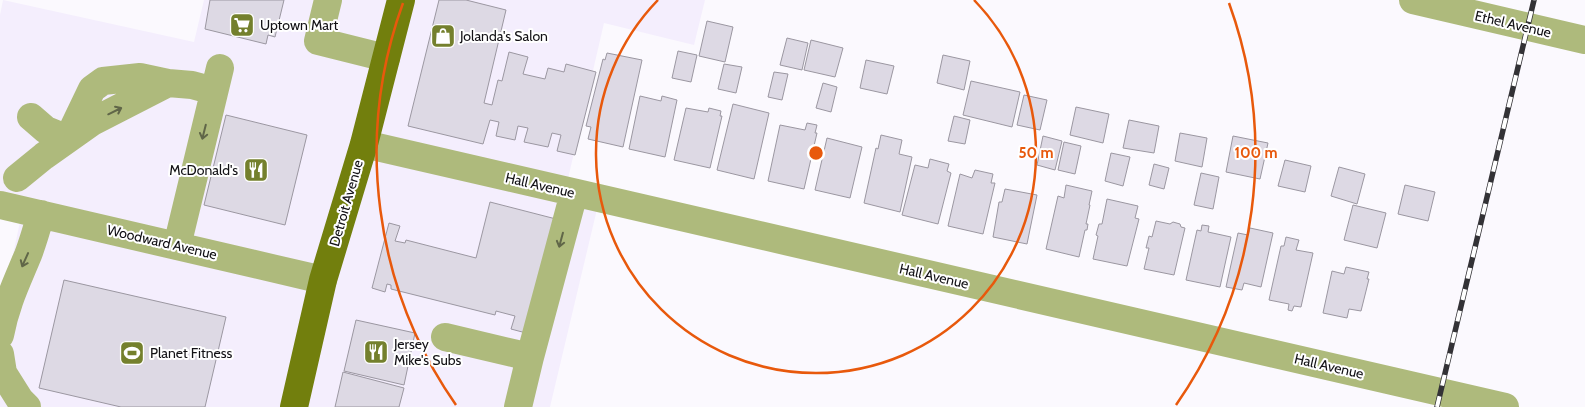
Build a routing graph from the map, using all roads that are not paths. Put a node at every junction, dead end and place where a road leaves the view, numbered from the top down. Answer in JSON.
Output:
{"nodes":[{"id":1,"x":328,"y":0,"type":"edge"},
{"id":2,"x":401,"y":0,"type":"edge"},
{"id":3,"x":1413,"y":0,"type":"edge"},
{"id":4,"x":1585,"y":40,"type":"edge"},
{"id":5,"x":386,"y":58,"type":"junction"},
{"id":6,"x":32,"y":117,"type":"dead end"},
{"id":7,"x":68,"y":138,"type":"junction"},
{"id":8,"x":364,"y":144,"type":"junction"},
{"id":9,"x":17,"y":178,"type":"dead end"},
{"id":10,"x":574,"y":193,"type":"junction"},
{"id":11,"x":0,"y":205,"type":"edge"},
{"id":12,"x":41,"y":214,"type":"junction"},
{"id":13,"x":176,"y":246,"type":"junction"},
{"id":14,"x":323,"y":280,"type":"junction"},
{"id":15,"x":0,"y":335,"type":"edge"},
{"id":16,"x":445,"y":338,"type":"dead end"},
{"id":17,"x":0,"y":354,"type":"edge"},
{"id":18,"x":530,"y":357,"type":"junction"},
{"id":19,"x":27,"y":407,"type":"edge"},
{"id":20,"x":294,"y":407,"type":"edge"},
{"id":21,"x":518,"y":407,"type":"edge"},
{"id":22,"x":1505,"y":407,"type":"edge"}],
"edges":[{"from":1,"to":5,"type":"street"},
{"from":2,"to":5,"type":"main road","name":"Detroit Avenue"},
{"from":3,"to":4,"type":"street","name":"Ethel Avenue"},
{"from":5,"to":8,"type":"main road","name":"Detroit Avenue"},
{"from":6,"to":7,"type":"street"},
{"from":7,"to":9,"type":"street"},
{"from":7,"to":13,"type":"street","one_way":true},
{"from":8,"to":10,"type":"street","name":"Hall Avenue"},
{"from":8,"to":14,"type":"main road","name":"Detroit Avenue"},
{"from":10,"to":18,"type":"street","one_way":true},
{"from":10,"to":22,"type":"street","name":"Hall Avenue"},
{"from":11,"to":12,"type":"street","name":"Woodward Avenue"},
{"from":12,"to":13,"type":"street","name":"Woodward Avenue"},
{"from":12,"to":15,"type":"street","one_way":true},
{"from":13,"to":14,"type":"street","name":"Woodward Avenue"},
{"from":14,"to":20,"type":"main road","name":"Detroit Avenue"},
{"from":16,"to":18,"type":"street"},
{"from":17,"to":19,"type":"street"},
{"from":18,"to":21,"type":"street"}]}
